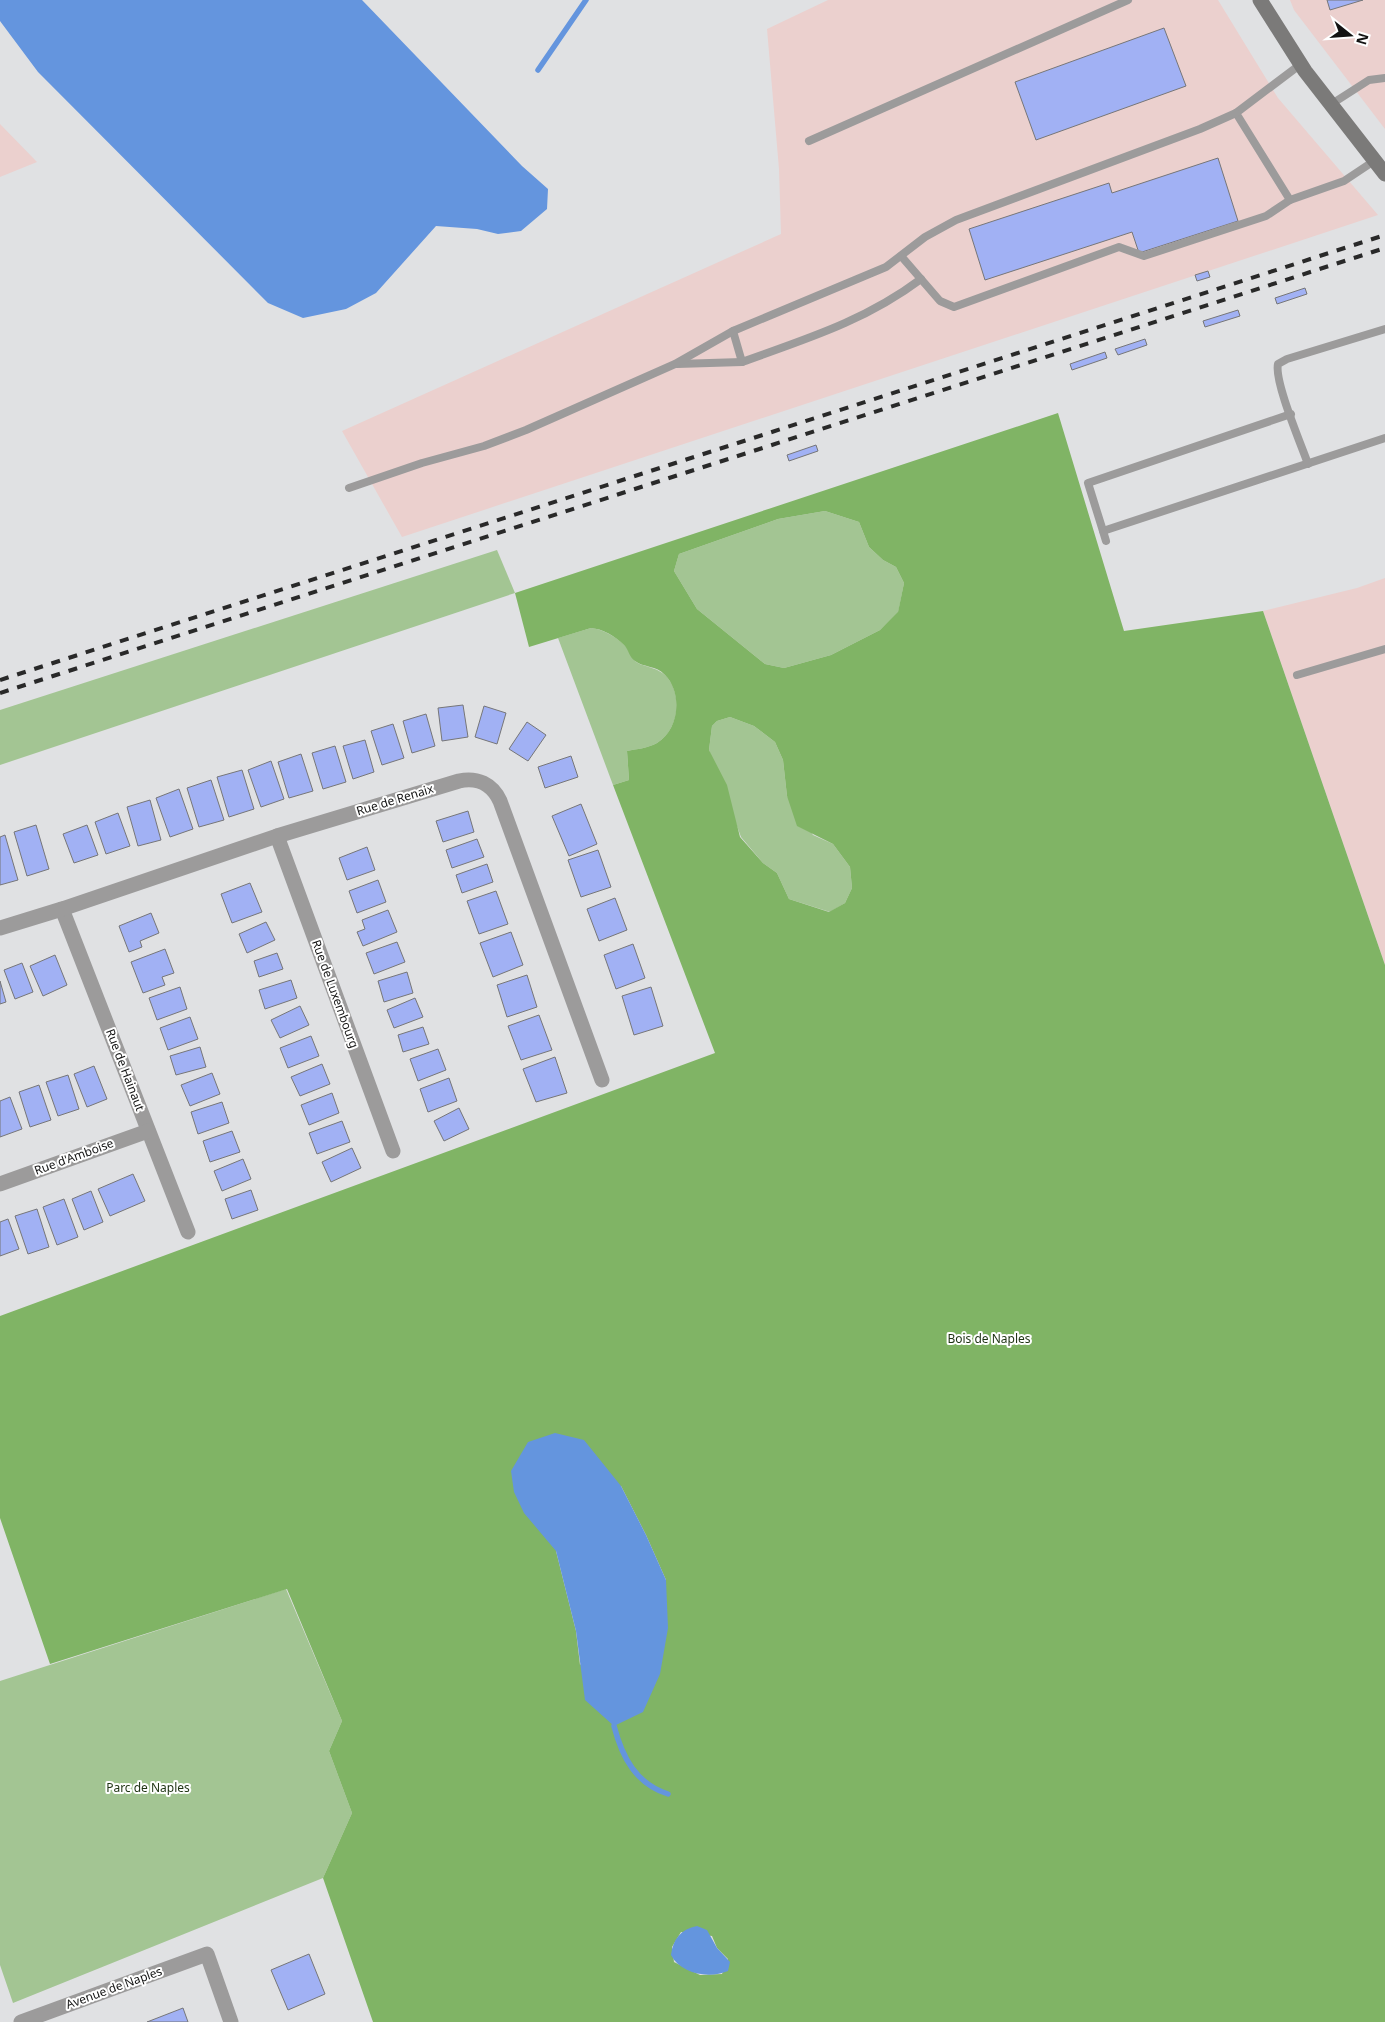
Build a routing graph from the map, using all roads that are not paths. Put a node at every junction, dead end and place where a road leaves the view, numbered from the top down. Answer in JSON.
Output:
{"nodes":[{"id":1,"x":1128,"y":0,"type":"edge"},
{"id":2,"x":1260,"y":0,"type":"edge"},
{"id":3,"x":1301,"y":64,"type":"junction"},
{"id":4,"x":1385,"y":78,"type":"edge"},
{"id":5,"x":1330,"y":106,"type":"junction"},
{"id":6,"x":1236,"y":113,"type":"junction"},
{"id":7,"x":809,"y":141,"type":"dead end"},
{"id":8,"x":1374,"y":161,"type":"junction"},
{"id":9,"x":1385,"y":174,"type":"edge"},
{"id":10,"x":1290,"y":200,"type":"junction"},
{"id":11,"x":901,"y":256,"type":"junction"},
{"id":12,"x":920,"y":280,"type":"junction"},
{"id":13,"x":1385,"y":329,"type":"edge"},
{"id":14,"x":733,"y":331,"type":"junction"},
{"id":15,"x":742,"y":362,"type":"junction"},
{"id":16,"x":675,"y":364,"type":"junction"},
{"id":17,"x":1290,"y":414,"type":"junction"},
{"id":18,"x":1385,"y":438,"type":"edge"},
{"id":19,"x":1308,"y":464,"type":"junction"},
{"id":20,"x":349,"y":488,"type":"dead end"},
{"id":21,"x":1103,"y":531,"type":"junction"},
{"id":22,"x":1106,"y":542,"type":"dead end"},
{"id":23,"x":1385,"y":649,"type":"edge"},
{"id":24,"x":1297,"y":675,"type":"dead end"},
{"id":25,"x":277,"y":836,"type":"junction"},
{"id":26,"x":62,"y":909,"type":"junction"},
{"id":27,"x":0,"y":928,"type":"edge"},
{"id":28,"x":602,"y":1080,"type":"dead end"},
{"id":29,"x":148,"y":1130,"type":"junction"},
{"id":30,"x":393,"y":1152,"type":"dead end"},
{"id":31,"x":0,"y":1184,"type":"edge"},
{"id":32,"x":188,"y":1232,"type":"dead end"},
{"id":33,"x":21,"y":2022,"type":"edge"},
{"id":34,"x":231,"y":2022,"type":"edge"}],
"edges":[{"from":1,"to":7,"type":"lane"},
{"from":2,"to":3,"type":"street"},
{"from":3,"to":5,"type":"street"},
{"from":3,"to":6,"type":"lane"},
{"from":4,"to":5,"type":"lane"},
{"from":5,"to":8,"type":"street"},
{"from":6,"to":10,"type":"lane"},
{"from":6,"to":11,"type":"lane"},
{"from":8,"to":9,"type":"street"},
{"from":8,"to":10,"type":"lane"},
{"from":10,"to":12,"type":"lane"},
{"from":11,"to":12,"type":"lane"},
{"from":11,"to":14,"type":"lane"},
{"from":12,"to":15,"type":"lane"},
{"from":13,"to":17,"type":"lane"},
{"from":14,"to":15,"type":"lane"},
{"from":14,"to":16,"type":"lane"},
{"from":15,"to":16,"type":"lane"},
{"from":16,"to":20,"type":"lane"},
{"from":17,"to":19,"type":"lane"},
{"from":17,"to":21,"type":"lane"},
{"from":18,"to":19,"type":"lane"},
{"from":19,"to":21,"type":"lane"},
{"from":21,"to":22,"type":"lane"},
{"from":23,"to":24,"type":"lane"},
{"from":25,"to":26,"type":"street","name":"Rue de Renaix"},
{"from":25,"to":28,"type":"street","name":"Rue de Renaix"},
{"from":25,"to":30,"type":"street","name":"Rue de Luxembourg"},
{"from":26,"to":27,"type":"street","name":"Rue de Renaix"},
{"from":26,"to":29,"type":"street","name":"Rue de Hainaut"},
{"from":29,"to":31,"type":"street","name":"Rue d'Amboise"},
{"from":29,"to":32,"type":"street","name":"Rue de Hainaut"},
{"from":33,"to":34,"type":"street","name":"Avenue de Naples"}]}
